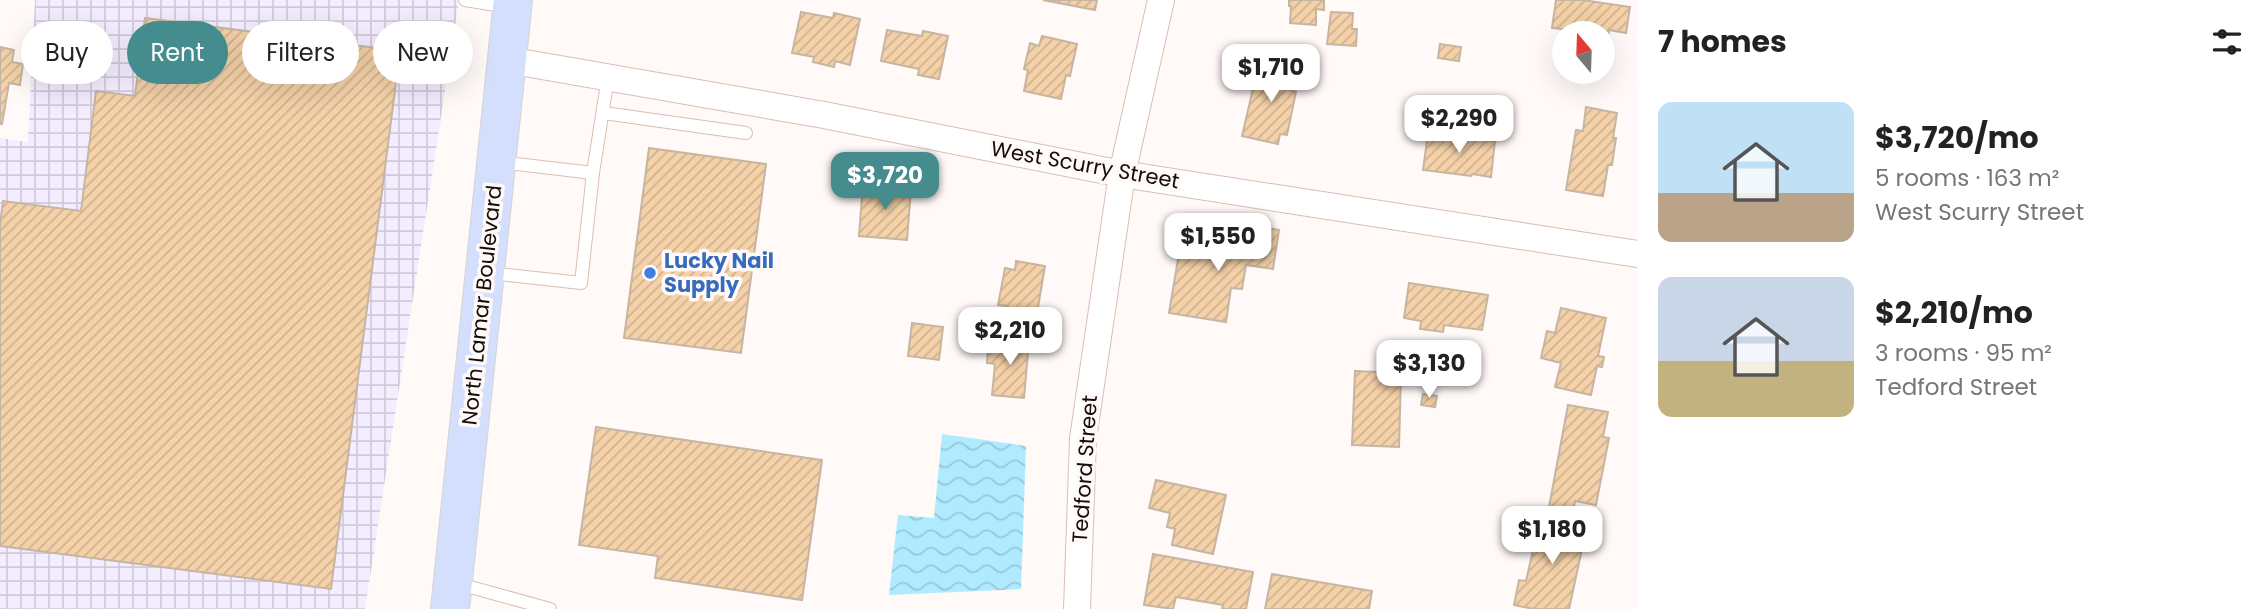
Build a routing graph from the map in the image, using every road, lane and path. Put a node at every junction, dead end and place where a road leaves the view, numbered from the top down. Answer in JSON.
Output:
{"nodes":[{"id":1,"x":465,"y":0,"type":"edge"},
{"id":2,"x":1161,"y":0,"type":"edge"},
{"id":3,"x":512,"y":4,"type":"edge"},
{"id":4,"x":508,"y":60,"type":"junction"},
{"id":5,"x":608,"y":78,"type":"junction"},
{"id":6,"x":604,"y":113,"type":"junction"},
{"id":7,"x":746,"y":132,"type":"dead end"},
{"id":8,"x":497,"y":162,"type":"junction"},
{"id":9,"x":593,"y":173,"type":"junction"},
{"id":10,"x":1122,"y":174,"type":"junction"},
{"id":11,"x":1637,"y":254,"type":"edge"},
{"id":12,"x":486,"y":272,"type":"junction"},
{"id":13,"x":452,"y":596,"type":"edge"},
{"id":14,"x":550,"y":609,"type":"edge"},
{"id":15,"x":1077,"y":609,"type":"edge"}],
"edges":[{"from":1,"to":3,"type":"lane"},
{"from":2,"to":10,"type":"street","name":"Tedford Street"},
{"from":3,"to":4,"type":"main road","name":"North Lamar Boulevard"},
{"from":4,"to":5,"type":"street","name":"West Scurry Street"},
{"from":4,"to":8,"type":"main road","name":"North Lamar Boulevard"},
{"from":5,"to":6,"type":"lane"},
{"from":5,"to":10,"type":"street","name":"West Scurry Street"},
{"from":6,"to":7,"type":"lane"},
{"from":6,"to":9,"type":"lane"},
{"from":8,"to":9,"type":"lane"},
{"from":8,"to":12,"type":"main road","name":"North Lamar Boulevard"},
{"from":9,"to":12,"type":"lane"},
{"from":10,"to":11,"type":"street","name":"West Scurry Street"},
{"from":10,"to":15,"type":"street","name":"Tedford Street"},
{"from":12,"to":13,"type":"main road","name":"North Lamar Boulevard"},
{"from":13,"to":14,"type":"lane"}]}
